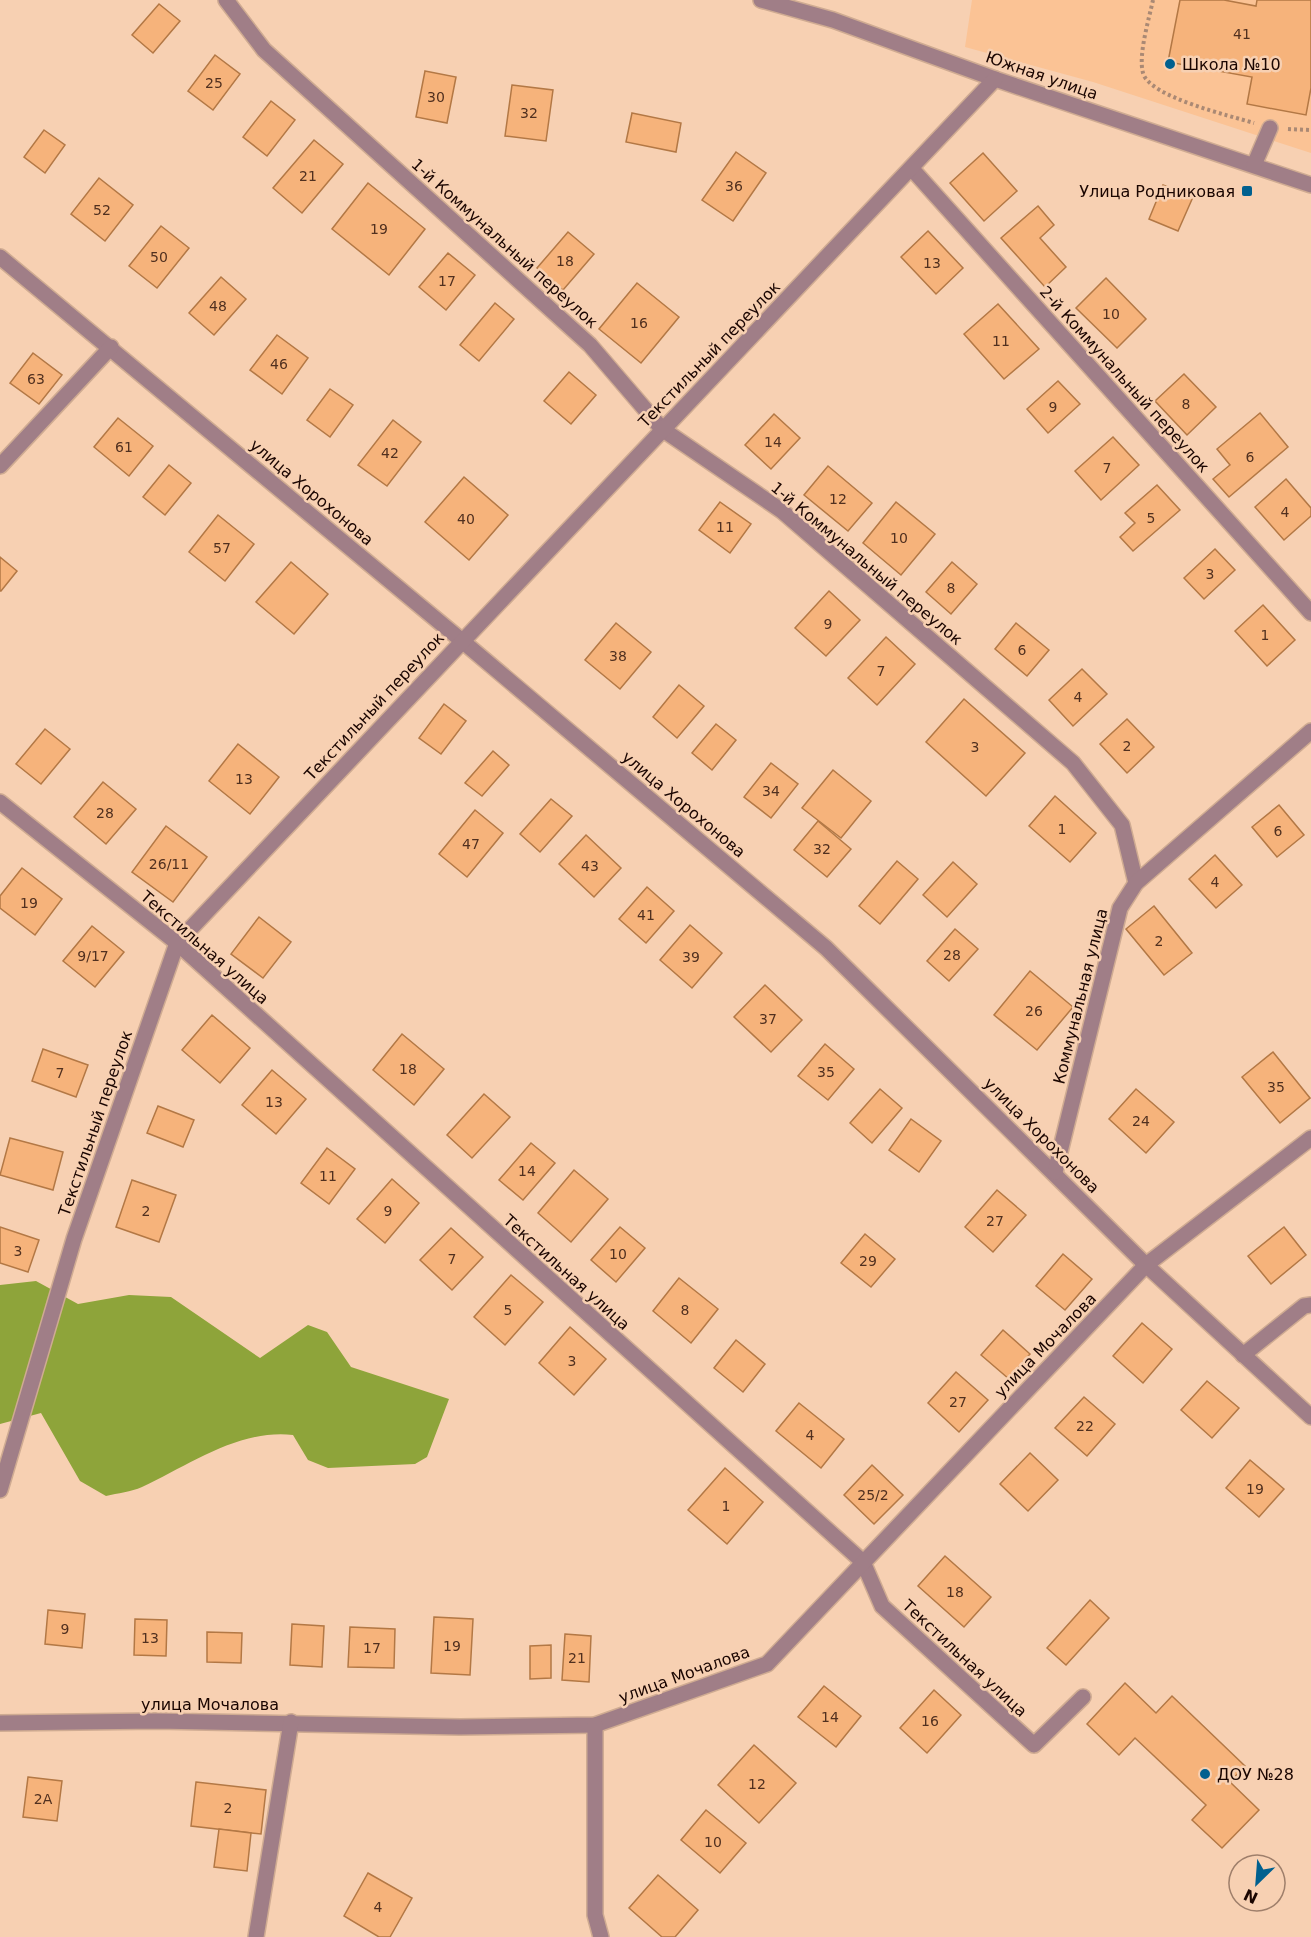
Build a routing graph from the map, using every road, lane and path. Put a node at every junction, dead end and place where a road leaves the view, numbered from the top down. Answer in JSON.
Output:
{"nodes":[{"id":1,"x":226,"y":0,"type":"edge"},
{"id":2,"x":761,"y":0,"type":"edge"},
{"id":3,"x":1153,"y":0,"type":"edge"},
{"id":4,"x":995,"y":79,"type":"junction"},
{"id":5,"x":1270,"y":128,"type":"joint"},
{"id":6,"x":1254,"y":165,"type":"junction"},
{"id":7,"x":912,"y":169,"type":"junction"},
{"id":8,"x":1311,"y":185,"type":"edge"},
{"id":9,"x":0,"y":257,"type":"edge"},
{"id":10,"x":111,"y":347,"type":"junction"},
{"id":11,"x":662,"y":429,"type":"junction"},
{"id":12,"x":0,"y":466,"type":"edge"},
{"id":13,"x":1311,"y":613,"type":"edge"},
{"id":14,"x":461,"y":640,"type":"junction"},
{"id":15,"x":1311,"y":730,"type":"edge"},
{"id":16,"x":0,"y":802,"type":"edge"},
{"id":17,"x":1136,"y":883,"type":"junction"},
{"id":18,"x":177,"y":943,"type":"junction"},
{"id":19,"x":1311,"y":1138,"type":"edge"},
{"id":20,"x":1055,"y":1172,"type":"junction"},
{"id":21,"x":1146,"y":1265,"type":"junction"},
{"id":22,"x":1311,"y":1305,"type":"edge"},
{"id":23,"x":1244,"y":1354,"type":"junction"},
{"id":24,"x":1311,"y":1417,"type":"edge"},
{"id":25,"x":0,"y":1490,"type":"edge"},
{"id":26,"x":863,"y":1562,"type":"junction"},
{"id":27,"x":1083,"y":1697,"type":"dead end"},
{"id":28,"x":291,"y":1722,"type":"junction"},
{"id":29,"x":0,"y":1723,"type":"edge"},
{"id":30,"x":595,"y":1725,"type":"junction"},
{"id":31,"x":256,"y":1937,"type":"edge"},
{"id":32,"x":601,"y":1937,"type":"edge"}],
"edges":[{"from":1,"to":11,"type":"street","name":"1-й Коммунальный переулок"},
{"from":2,"to":4,"type":"street","name":"Южная улица"},
{"from":3,"to":5,"type":"path"},
{"from":4,"to":6,"type":"street","name":"Южная улица"},
{"from":4,"to":7,"type":"street","name":"Текстильный переулок"},
{"from":5,"to":6,"type":"street"},
{"from":6,"to":8,"type":"street","name":"Южная улица"},
{"from":7,"to":11,"type":"street","name":"Текстильный переулок"},
{"from":7,"to":13,"type":"street","name":"2-й Коммунальный переулок"},
{"from":9,"to":10,"type":"street","name":"улица Хорохонова"},
{"from":10,"to":12,"type":"street"},
{"from":10,"to":14,"type":"street","name":"улица Хорохонова"},
{"from":11,"to":14,"type":"street","name":"Текстильный переулок"},
{"from":11,"to":17,"type":"street","name":"1-й Коммунальный переулок"},
{"from":14,"to":18,"type":"street","name":"Текстильный переулок"},
{"from":14,"to":20,"type":"street","name":"улица Хорохонова"},
{"from":15,"to":17,"type":"street","name":"Коммунальная улица"},
{"from":16,"to":18,"type":"street","name":"Текстильная улица"},
{"from":17,"to":20,"type":"street","name":"Коммунальная улица"},
{"from":18,"to":25,"type":"street","name":"Текстильный переулок"},
{"from":18,"to":26,"type":"street","name":"Текстильная улица"},
{"from":19,"to":21,"type":"street","name":"улица Мочалова"},
{"from":20,"to":21,"type":"street","name":"улица Хорохонова"},
{"from":21,"to":23,"type":"street","name":"улица Хорохонова"},
{"from":21,"to":26,"type":"street","name":"улица Мочалова"},
{"from":22,"to":23,"type":"street"},
{"from":23,"to":24,"type":"street","name":"улица Хорохонова"},
{"from":26,"to":27,"type":"street","name":"Текстильная улица"},
{"from":26,"to":30,"type":"street","name":"улица Мочалова"},
{"from":28,"to":29,"type":"street","name":"улица Мочалова"},
{"from":28,"to":30,"type":"street","name":"улица Мочалова"},
{"from":28,"to":31,"type":"street"},
{"from":30,"to":32,"type":"street"}]}
